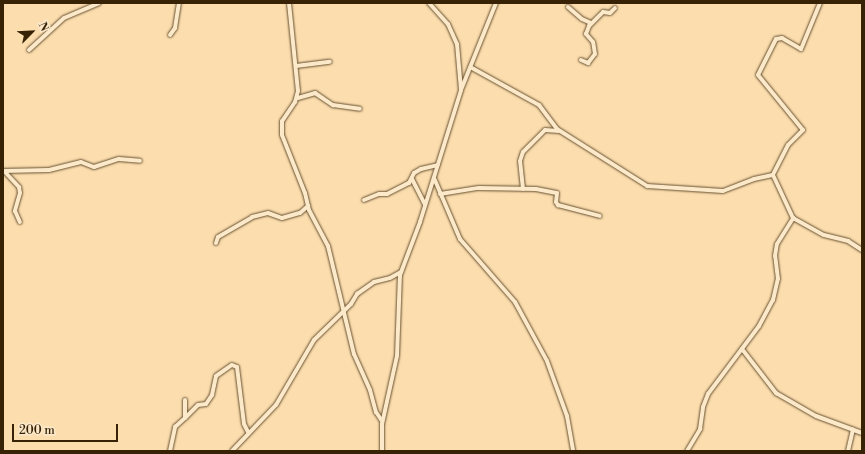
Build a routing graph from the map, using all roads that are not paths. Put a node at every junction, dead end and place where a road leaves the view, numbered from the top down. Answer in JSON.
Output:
{"nodes":[{"id":1,"x":99,"y":3,"type":"edge"},
{"id":2,"x":179,"y":3,"type":"edge"},
{"id":3,"x":289,"y":3,"type":"edge"},
{"id":4,"x":430,"y":3,"type":"edge"},
{"id":5,"x":496,"y":3,"type":"edge"},
{"id":6,"x":820,"y":3,"type":"edge"},
{"id":7,"x":568,"y":7,"type":"dead end"},
{"id":8,"x":615,"y":8,"type":"dead end"},
{"id":9,"x":591,"y":23,"type":"junction"},
{"id":10,"x":170,"y":35,"type":"dead end"},
{"id":11,"x":29,"y":50,"type":"dead end"},
{"id":12,"x":581,"y":60,"type":"dead end"},
{"id":13,"x":330,"y":62,"type":"dead end"},
{"id":14,"x":296,"y":66,"type":"junction"},
{"id":15,"x":472,"y":68,"type":"junction"},
{"id":16,"x":461,"y":90,"type":"junction"},
{"id":17,"x":298,"y":98,"type":"junction"},
{"id":18,"x":360,"y":109,"type":"dead end"},
{"id":19,"x":552,"y":123,"type":"junction"},
{"id":20,"x":547,"y":130,"type":"junction"},
{"id":21,"x":562,"y":132,"type":"junction"},
{"id":22,"x":140,"y":162,"type":"dead end"},
{"id":23,"x":438,"y":165,"type":"junction"},
{"id":24,"x":3,"y":171,"type":"edge"},
{"id":25,"x":773,"y":175,"type":"junction"},
{"id":26,"x":434,"y":177,"type":"junction"},
{"id":27,"x":412,"y":179,"type":"junction"},
{"id":28,"x":523,"y":189,"type":"junction"},
{"id":29,"x":440,"y":193,"type":"junction"},
{"id":30,"x":429,"y":194,"type":"junction"},
{"id":31,"x":364,"y":200,"type":"dead end"},
{"id":32,"x":425,"y":205,"type":"junction"},
{"id":33,"x":308,"y":206,"type":"junction"},
{"id":34,"x":600,"y":216,"type":"dead end"},
{"id":35,"x":792,"y":218,"type":"junction"},
{"id":36,"x":20,"y":222,"type":"dead end"},
{"id":37,"x":216,"y":243,"type":"dead end"},
{"id":38,"x":862,"y":250,"type":"edge"},
{"id":39,"x":402,"y":271,"type":"junction"},
{"id":40,"x":343,"y":312,"type":"junction"},
{"id":41,"x":742,"y":349,"type":"junction"},
{"id":42,"x":185,"y":400,"type":"dead end"},
{"id":43,"x":185,"y":418,"type":"junction"},
{"id":44,"x":382,"y":421,"type":"junction"},
{"id":45,"x":853,"y":430,"type":"junction"},
{"id":46,"x":248,"y":432,"type":"junction"},
{"id":47,"x":862,"y":433,"type":"edge"},
{"id":48,"x":170,"y":451,"type":"edge"},
{"id":49,"x":232,"y":451,"type":"edge"},
{"id":50,"x":382,"y":451,"type":"edge"},
{"id":51,"x":573,"y":451,"type":"edge"},
{"id":52,"x":687,"y":451,"type":"edge"},
{"id":53,"x":848,"y":451,"type":"edge"}],
"edges":[{"from":1,"to":11,"type":"street"},
{"from":2,"to":10,"type":"street"},
{"from":3,"to":14,"type":"street"},
{"from":4,"to":16,"type":"street"},
{"from":5,"to":15,"type":"street"},
{"from":6,"to":25,"type":"street"},
{"from":7,"to":9,"type":"street"},
{"from":8,"to":9,"type":"street"},
{"from":9,"to":12,"type":"street"},
{"from":13,"to":14,"type":"street"},
{"from":14,"to":17,"type":"street"},
{"from":15,"to":16,"type":"street"},
{"from":15,"to":19,"type":"street"},
{"from":16,"to":23,"type":"street"},
{"from":17,"to":18,"type":"street"},
{"from":17,"to":33,"type":"street"},
{"from":19,"to":20,"type":"street"},
{"from":19,"to":21,"type":"street"},
{"from":20,"to":21,"type":"street"},
{"from":20,"to":28,"type":"street"},
{"from":21,"to":25,"type":"street"},
{"from":22,"to":24,"type":"street"},
{"from":23,"to":26,"type":"street"},
{"from":23,"to":27,"type":"street"},
{"from":24,"to":36,"type":"street"},
{"from":25,"to":35,"type":"street"},
{"from":26,"to":29,"type":"street"},
{"from":26,"to":30,"type":"street"},
{"from":27,"to":31,"type":"street"},
{"from":27,"to":32,"type":"street"},
{"from":28,"to":29,"type":"street"},
{"from":28,"to":34,"type":"street"},
{"from":29,"to":30,"type":"street"},
{"from":29,"to":51,"type":"street"},
{"from":30,"to":32,"type":"street"},
{"from":32,"to":39,"type":"street"},
{"from":33,"to":37,"type":"street"},
{"from":33,"to":40,"type":"street"},
{"from":35,"to":38,"type":"street"},
{"from":35,"to":41,"type":"street"},
{"from":39,"to":40,"type":"street"},
{"from":39,"to":44,"type":"street"},
{"from":40,"to":44,"type":"street"},
{"from":40,"to":46,"type":"street"},
{"from":41,"to":45,"type":"street"},
{"from":41,"to":52,"type":"street"},
{"from":42,"to":43,"type":"street"},
{"from":43,"to":46,"type":"street"},
{"from":43,"to":48,"type":"street"},
{"from":44,"to":50,"type":"street"},
{"from":45,"to":47,"type":"street"},
{"from":45,"to":53,"type":"street"},
{"from":46,"to":49,"type":"street"}]}
